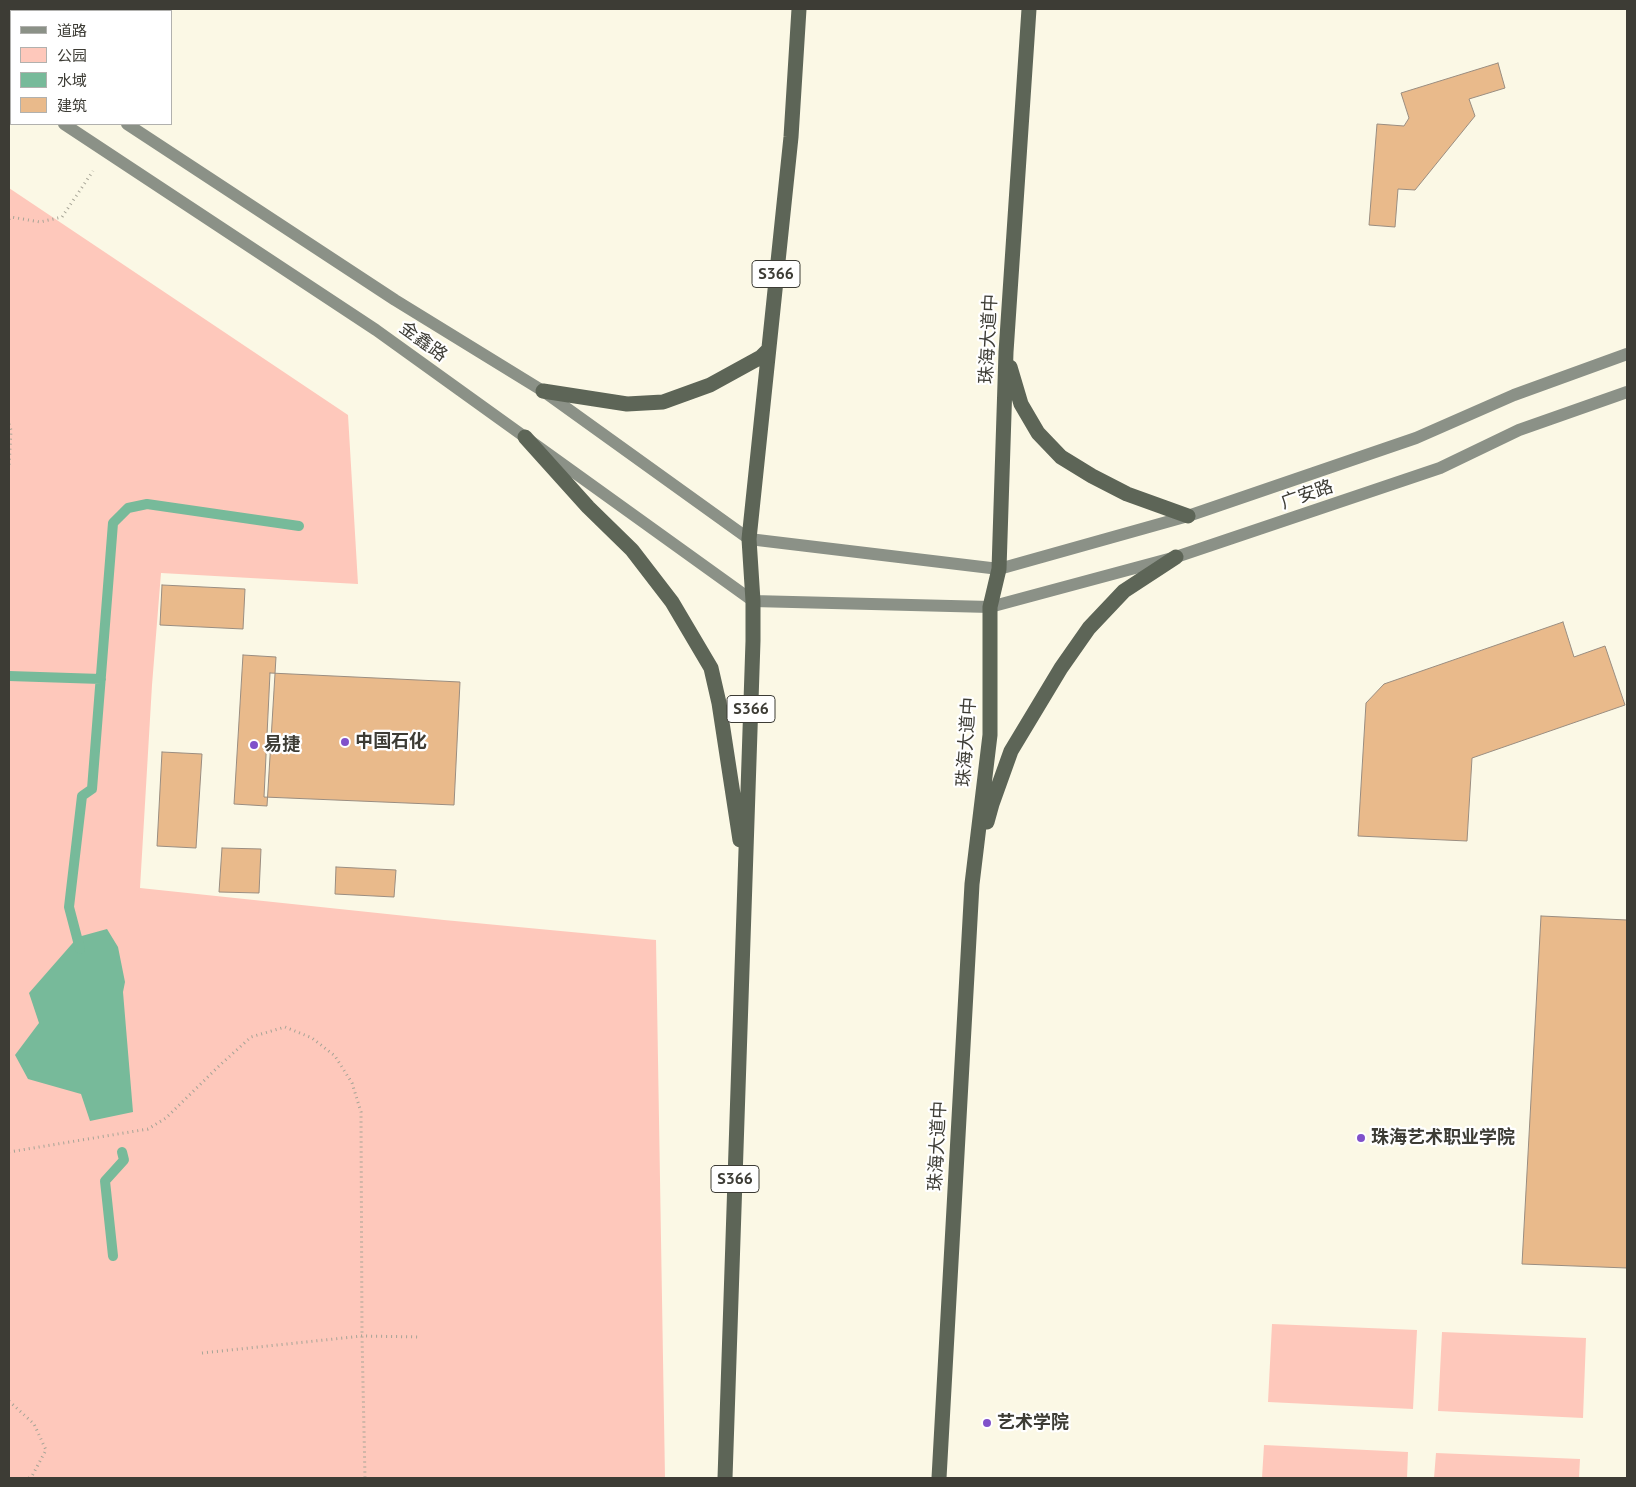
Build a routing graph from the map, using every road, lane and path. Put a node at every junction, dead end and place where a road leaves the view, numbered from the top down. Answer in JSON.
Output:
{"nodes":[{"id":1,"x":799,"y":9,"type":"edge"},
{"id":2,"x":1029,"y":9,"type":"edge"},
{"id":3,"x":66,"y":125,"type":"edge"},
{"id":4,"x":129,"y":125,"type":"edge"},
{"id":5,"x":106,"y":151,"type":"junction"},
{"id":6,"x":9,"y":219,"type":"edge"},
{"id":7,"x":768,"y":350,"type":"junction"},
{"id":8,"x":1006,"y":352,"type":"junction"},
{"id":9,"x":1627,"y":354,"type":"edge"},
{"id":10,"x":543,"y":391,"type":"junction"},
{"id":11,"x":1627,"y":392,"type":"edge"},
{"id":12,"x":9,"y":424,"type":"edge"},
{"id":13,"x":526,"y":437,"type":"junction"},
{"id":14,"x":9,"y":468,"type":"edge"},
{"id":15,"x":1188,"y":516,"type":"junction"},
{"id":16,"x":749,"y":539,"type":"junction"},
{"id":17,"x":1176,"y":557,"type":"junction"},
{"id":18,"x":999,"y":569,"type":"junction"},
{"id":19,"x":754,"y":601,"type":"junction"},
{"id":20,"x":990,"y":607,"type":"junction"},
{"id":21,"x":746,"y":879,"type":"junction"},
{"id":22,"x":972,"y":884,"type":"junction"},
{"id":23,"x":9,"y":1152,"type":"edge"},
{"id":24,"x":362,"y":1336,"type":"junction"},
{"id":25,"x":421,"y":1337,"type":"dead end"},
{"id":26,"x":202,"y":1353,"type":"dead end"},
{"id":27,"x":9,"y":1401,"type":"edge"},
{"id":28,"x":29,"y":1478,"type":"edge"},
{"id":29,"x":365,"y":1478,"type":"edge"},
{"id":30,"x":725,"y":1478,"type":"edge"},
{"id":31,"x":939,"y":1478,"type":"edge"}],
"edges":[{"from":1,"to":7,"type":"highway","number":"S366"},
{"from":2,"to":8,"type":"highway","name":"珠海大道中"},
{"from":3,"to":5,"type":"street","name":"金鑫路"},
{"from":4,"to":10,"type":"street","name":"金鑫路"},
{"from":5,"to":6,"type":"path"},
{"from":5,"to":13,"type":"street","name":"金鑫路"},
{"from":7,"to":10,"type":"highway"},
{"from":7,"to":16,"type":"highway","number":"S366"},
{"from":8,"to":15,"type":"highway"},
{"from":8,"to":18,"type":"highway","name":"珠海大道中"},
{"from":9,"to":15,"type":"street","name":"广安路"},
{"from":10,"to":16,"type":"street","name":"金鑫路"},
{"from":11,"to":17,"type":"street","name":"广安路"},
{"from":12,"to":14,"type":"path"},
{"from":13,"to":19,"type":"street","name":"金鑫路"},
{"from":13,"to":21,"type":"highway"},
{"from":15,"to":18,"type":"street","name":"广安路"},
{"from":16,"to":18,"type":"street"},
{"from":16,"to":19,"type":"highway","number":"S366"},
{"from":17,"to":20,"type":"street","name":"广安路"},
{"from":17,"to":22,"type":"highway"},
{"from":18,"to":20,"type":"highway","name":"珠海大道中"},
{"from":19,"to":20,"type":"street","name":"广安路"},
{"from":19,"to":21,"type":"highway","number":"S366"},
{"from":20,"to":22,"type":"highway","name":"珠海大道中"},
{"from":21,"to":30,"type":"highway","number":"S366"},
{"from":22,"to":31,"type":"highway","name":"珠海大道中"},
{"from":23,"to":24,"type":"path"},
{"from":24,"to":25,"type":"path"},
{"from":24,"to":26,"type":"path"},
{"from":24,"to":29,"type":"path"},
{"from":27,"to":28,"type":"path"}]}
